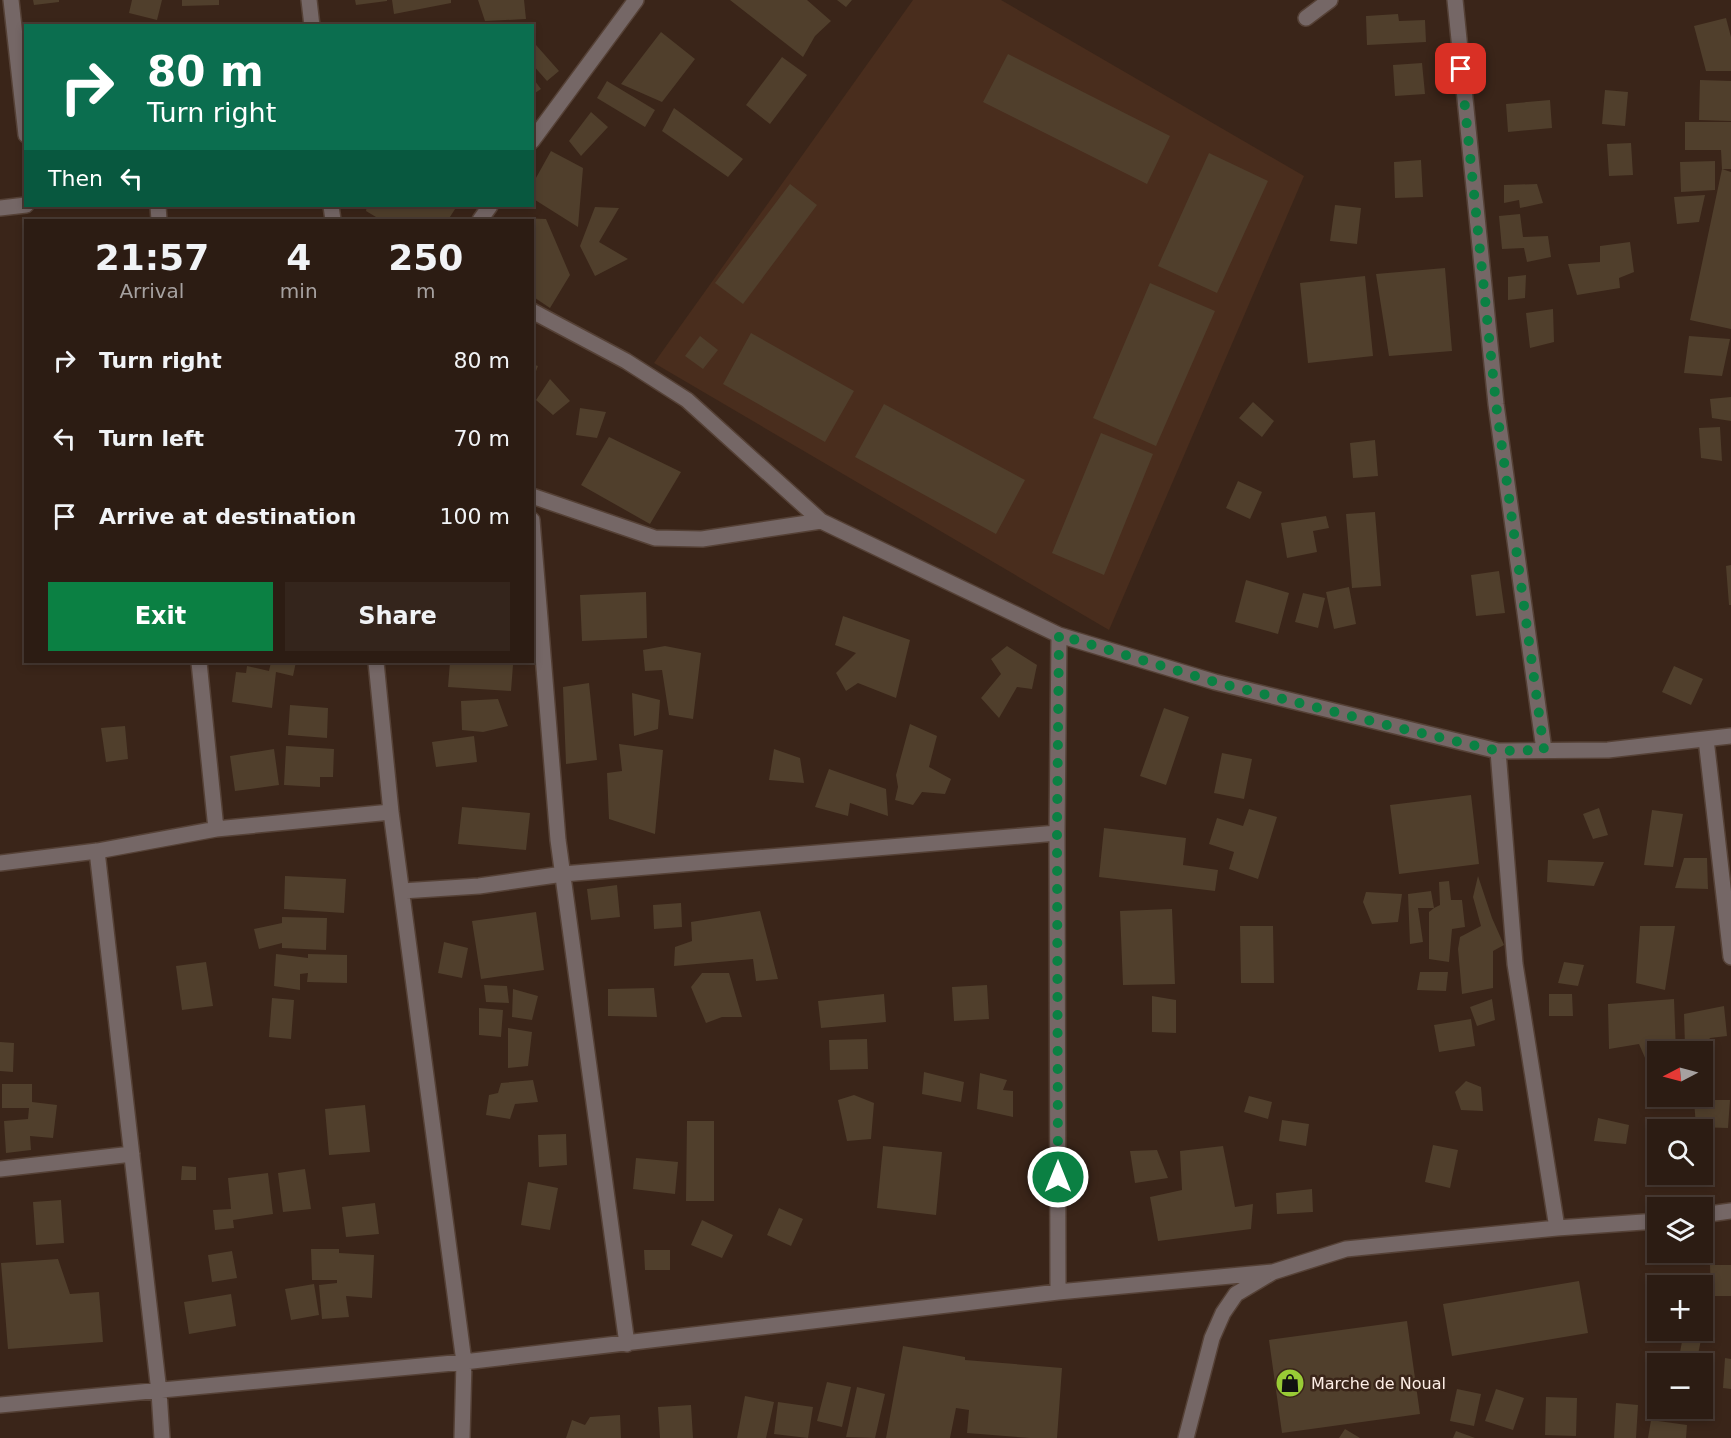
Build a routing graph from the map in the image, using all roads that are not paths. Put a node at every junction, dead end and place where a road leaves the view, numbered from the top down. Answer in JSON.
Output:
{"nodes":[{"id":1,"x":10,"y":0,"type":"edge"},
{"id":2,"x":309,"y":0,"type":"edge"},
{"id":3,"x":636,"y":0,"type":"edge"},
{"id":4,"x":1330,"y":0,"type":"edge"},
{"id":5,"x":1455,"y":0,"type":"edge"},
{"id":6,"x":1306,"y":18,"type":"dead end"},
{"id":7,"x":312,"y":24,"type":"edge"},
{"id":8,"x":24,"y":118,"type":"edge"},
{"id":9,"x":534,"y":138,"type":"edge"},
{"id":10,"x":24,"y":205,"type":"edge"},
{"id":11,"x":0,"y":208,"type":"edge"},
{"id":12,"x":534,"y":312,"type":"edge"},
{"id":13,"x":534,"y":497,"type":"edge"},
{"id":14,"x":820,"y":521,"type":"junction"},
{"id":15,"x":534,"y":543,"type":"edge"},
{"id":16,"x":1059,"y":635,"type":"junction"},
{"id":17,"x":199,"y":663,"type":"edge"},
{"id":18,"x":376,"y":663,"type":"edge"},
{"id":19,"x":1731,"y":736,"type":"edge"},
{"id":20,"x":1706,"y":739,"type":"junction"},
{"id":21,"x":1544,"y":750,"type":"junction"},
{"id":22,"x":1498,"y":751,"type":"junction"},
{"id":23,"x":391,"y":812,"type":"junction"},
{"id":24,"x":216,"y":829,"type":"junction"},
{"id":25,"x":1057,"y":832,"type":"junction"},
{"id":26,"x":97,"y":851,"type":"junction"},
{"id":27,"x":0,"y":863,"type":"edge"},
{"id":28,"x":563,"y":874,"type":"junction"},
{"id":29,"x":402,"y":891,"type":"junction"},
{"id":30,"x":1731,"y":957,"type":"edge"},
{"id":31,"x":132,"y":1154,"type":"junction"},
{"id":32,"x":0,"y":1169,"type":"edge"},
{"id":33,"x":1731,"y":1211,"type":"edge"},
{"id":34,"x":1713,"y":1213,"type":"edge"},
{"id":35,"x":1647,"y":1222,"type":"edge"},
{"id":36,"x":1557,"y":1228,"type":"junction"},
{"id":37,"x":1273,"y":1272,"type":"junction"},
{"id":38,"x":1058,"y":1292,"type":"junction"},
{"id":39,"x":627,"y":1344,"type":"junction"},
{"id":40,"x":465,"y":1362,"type":"junction"},
{"id":41,"x":159,"y":1392,"type":"junction"},
{"id":42,"x":0,"y":1405,"type":"edge"},
{"id":43,"x":162,"y":1438,"type":"edge"},
{"id":44,"x":462,"y":1438,"type":"edge"},
{"id":45,"x":1186,"y":1438,"type":"edge"}],
"edges":[{"from":1,"to":8,"type":"street"},
{"from":2,"to":7,"type":"street"},
{"from":3,"to":9,"type":"street"},
{"from":4,"to":6,"type":"street"},
{"from":5,"to":21,"type":"street"},
{"from":10,"to":11,"type":"street"},
{"from":12,"to":14,"type":"street"},
{"from":13,"to":14,"type":"street"},
{"from":14,"to":16,"type":"street"},
{"from":15,"to":28,"type":"street"},
{"from":16,"to":22,"type":"street"},
{"from":16,"to":25,"type":"street"},
{"from":17,"to":24,"type":"street"},
{"from":18,"to":23,"type":"street"},
{"from":19,"to":20,"type":"street"},
{"from":20,"to":21,"type":"street"},
{"from":20,"to":30,"type":"street"},
{"from":21,"to":22,"type":"street"},
{"from":22,"to":36,"type":"street"},
{"from":23,"to":24,"type":"street"},
{"from":23,"to":29,"type":"street"},
{"from":24,"to":26,"type":"street"},
{"from":25,"to":28,"type":"street"},
{"from":25,"to":38,"type":"street"},
{"from":26,"to":27,"type":"street"},
{"from":26,"to":31,"type":"street"},
{"from":28,"to":29,"type":"street"},
{"from":28,"to":39,"type":"street"},
{"from":29,"to":40,"type":"street"},
{"from":31,"to":32,"type":"street"},
{"from":31,"to":41,"type":"street"},
{"from":33,"to":34,"type":"street"},
{"from":35,"to":36,"type":"street"},
{"from":36,"to":37,"type":"street"},
{"from":37,"to":38,"type":"street"},
{"from":37,"to":45,"type":"street"},
{"from":38,"to":39,"type":"street"},
{"from":39,"to":40,"type":"street"},
{"from":40,"to":41,"type":"street"},
{"from":40,"to":44,"type":"street"},
{"from":41,"to":42,"type":"street"},
{"from":41,"to":43,"type":"street"}]}
